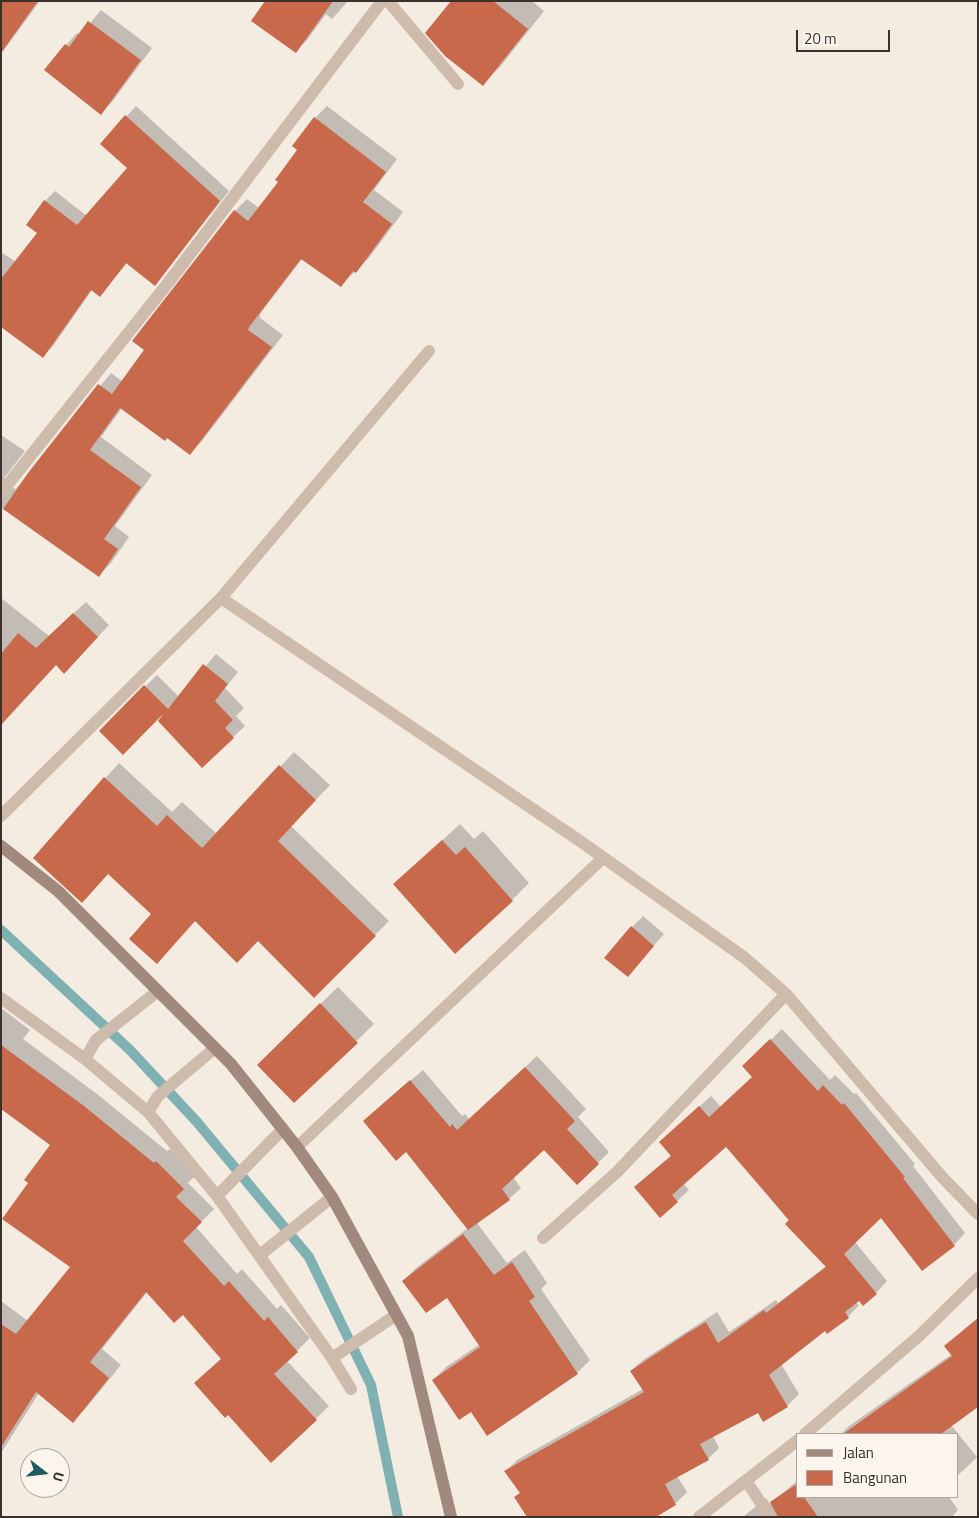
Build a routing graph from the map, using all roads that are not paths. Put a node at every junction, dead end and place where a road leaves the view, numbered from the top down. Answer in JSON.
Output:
{"nodes":[{"id":1,"x":382,"y":1,"type":"edge"},
{"id":2,"x":388,"y":1,"type":"edge"},
{"id":3,"x":458,"y":84,"type":"dead end"},
{"id":4,"x":429,"y":351,"type":"dead end"},
{"id":5,"x":1,"y":493,"type":"edge"},
{"id":6,"x":221,"y":598,"type":"junction"},
{"id":7,"x":1,"y":816,"type":"edge"},
{"id":8,"x":1,"y":846,"type":"edge"},
{"id":9,"x":603,"y":858,"type":"junction"},
{"id":10,"x":158,"y":991,"type":"junction"},
{"id":11,"x":786,"y":994,"type":"junction"},
{"id":12,"x":1,"y":998,"type":"edge"},
{"id":13,"x":215,"y":1048,"type":"junction"},
{"id":14,"x":85,"y":1059,"type":"junction"},
{"id":15,"x":148,"y":1112,"type":"junction"},
{"id":16,"x":283,"y":1129,"type":"junction"},
{"id":17,"x":297,"y":1147,"type":"junction"},
{"id":18,"x":217,"y":1196,"type":"junction"},
{"id":19,"x":332,"y":1198,"type":"junction"},
{"id":20,"x":978,"y":1214,"type":"edge"},
{"id":21,"x":543,"y":1238,"type":"dead end"},
{"id":22,"x":260,"y":1255,"type":"junction"},
{"id":23,"x":978,"y":1278,"type":"edge"},
{"id":24,"x":396,"y":1316,"type":"junction"},
{"id":25,"x":337,"y":1355,"type":"junction"},
{"id":26,"x":351,"y":1388,"type":"dead end"},
{"id":27,"x":806,"y":1433,"type":"edge"},
{"id":28,"x":796,"y":1442,"type":"edge"},
{"id":29,"x":747,"y":1482,"type":"junction"},
{"id":30,"x":451,"y":1517,"type":"edge"},
{"id":31,"x":699,"y":1517,"type":"edge"},
{"id":32,"x":770,"y":1517,"type":"edge"}],
"edges":[{"from":1,"to":5,"type":"street"},
{"from":2,"to":3,"type":"street"},
{"from":4,"to":6,"type":"street"},
{"from":6,"to":7,"type":"street"},
{"from":6,"to":9,"type":"street"},
{"from":8,"to":10,"type":"main road"},
{"from":9,"to":11,"type":"street"},
{"from":9,"to":17,"type":"street"},
{"from":10,"to":13,"type":"main road"},
{"from":10,"to":14,"type":"street"},
{"from":11,"to":20,"type":"street"},
{"from":11,"to":21,"type":"street"},
{"from":12,"to":14,"type":"street"},
{"from":13,"to":15,"type":"street"},
{"from":13,"to":16,"type":"main road"},
{"from":14,"to":15,"type":"street"},
{"from":15,"to":18,"type":"street"},
{"from":16,"to":17,"type":"main road"},
{"from":16,"to":18,"type":"street"},
{"from":17,"to":19,"type":"main road"},
{"from":18,"to":22,"type":"street"},
{"from":19,"to":22,"type":"street"},
{"from":19,"to":24,"type":"main road"},
{"from":22,"to":25,"type":"street"},
{"from":23,"to":27,"type":"street"},
{"from":24,"to":25,"type":"street"},
{"from":24,"to":30,"type":"main road"},
{"from":25,"to":26,"type":"street"},
{"from":28,"to":29,"type":"street"},
{"from":29,"to":31,"type":"street"},
{"from":29,"to":32,"type":"street"}]}
